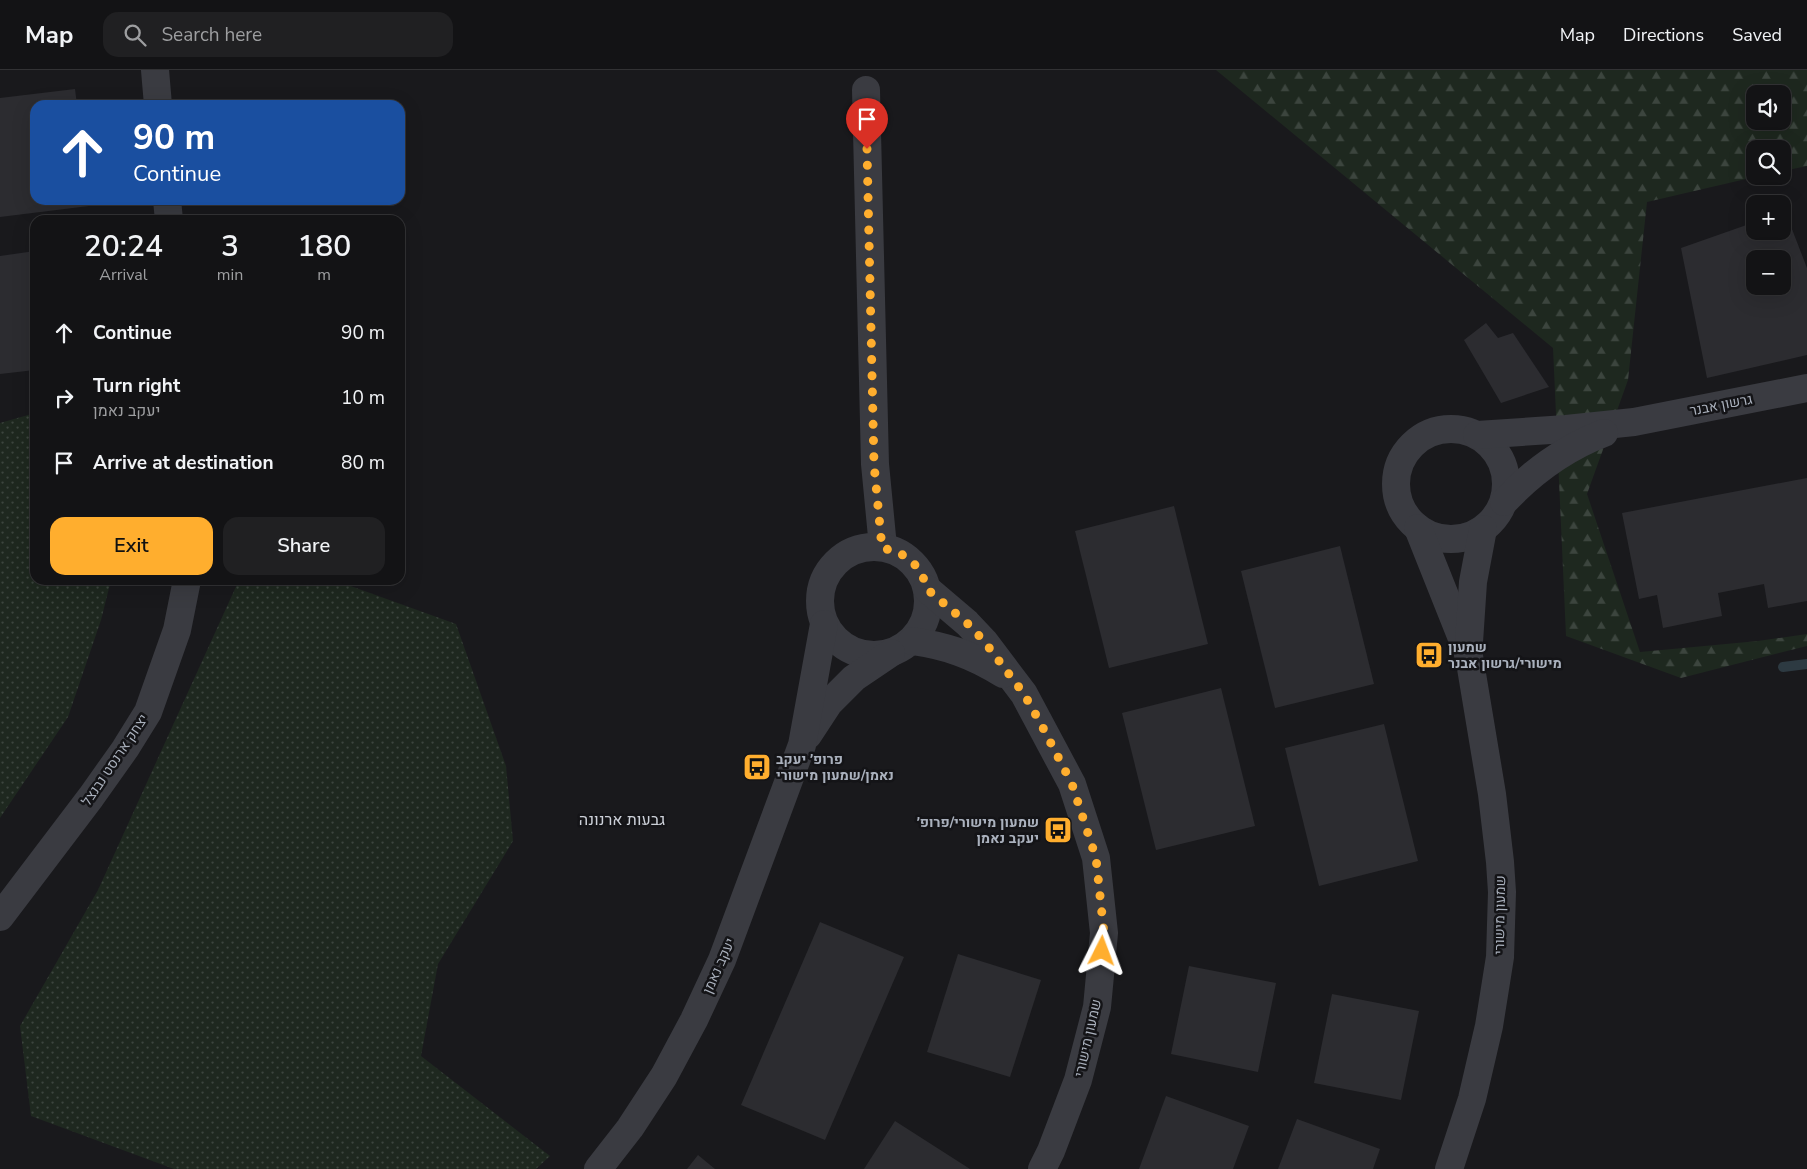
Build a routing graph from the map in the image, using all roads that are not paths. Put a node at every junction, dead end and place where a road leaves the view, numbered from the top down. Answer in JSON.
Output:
{"nodes":[{"id":1,"x":155,"y":70,"type":"edge"},
{"id":2,"x":866,"y":90,"type":"dead end"},
{"id":3,"x":158,"y":100,"type":"edge"},
{"id":4,"x":1807,"y":388,"type":"edge"},
{"id":5,"x":1634,"y":422,"type":"junction"},
{"id":6,"x":1477,"y":435,"type":"junction"},
{"id":7,"x":1504,"y":502,"type":"junction"},
{"id":8,"x":1418,"y":528,"type":"junction"},
{"id":9,"x":1483,"y":529,"type":"junction"},
{"id":10,"x":882,"y":548,"type":"junction"},
{"id":11,"x":186,"y":585,"type":"edge"},
{"id":12,"x":927,"y":589,"type":"junction"},
{"id":13,"x":824,"y":624,"type":"junction"},
{"id":14,"x":901,"y":647,"type":"junction"},
{"id":15,"x":1469,"y":656,"type":"junction"},
{"id":16,"x":1013,"y":680,"type":"junction"},
{"id":17,"x":802,"y":745,"type":"junction"},
{"id":18,"x":0,"y":918,"type":"edge"},
{"id":19,"x":598,"y":1169,"type":"edge"},
{"id":20,"x":1042,"y":1169,"type":"edge"},
{"id":21,"x":1449,"y":1169,"type":"edge"}],
"edges":[{"from":1,"to":3,"type":"street"},
{"from":2,"to":10,"type":"street"},
{"from":4,"to":5,"type":"street","name":"גרשון אבנר"},
{"from":5,"to":6,"type":"street","name":"גרשון אבנר"},
{"from":5,"to":7,"type":"street","name":"גרשון אבנר"},
{"from":6,"to":7,"type":"street"},
{"from":6,"to":8,"type":"street"},
{"from":7,"to":9,"type":"street"},
{"from":8,"to":9,"type":"street"},
{"from":8,"to":15,"type":"street","name":"שמעון מישורי"},
{"from":9,"to":15,"type":"street","name":"שמעון מישורי"},
{"from":10,"to":12,"type":"street"},
{"from":10,"to":13,"type":"street"},
{"from":11,"to":18,"type":"street","name":"יצחק ארנסט נבנצל"},
{"from":12,"to":14,"type":"street"},
{"from":12,"to":16,"type":"street","name":"שמעון מישורי"},
{"from":13,"to":14,"type":"street"},
{"from":13,"to":17,"type":"street","name":"יעקב נאמן"},
{"from":14,"to":16,"type":"street","name":"שמעון מישורי"},
{"from":14,"to":17,"type":"street","name":"יעקב נאמן"},
{"from":15,"to":21,"type":"street","name":"שמעון מישורי"},
{"from":16,"to":20,"type":"street","name":"שמעון מישורי"},
{"from":17,"to":19,"type":"street","name":"יעקב נאמן"}]}
